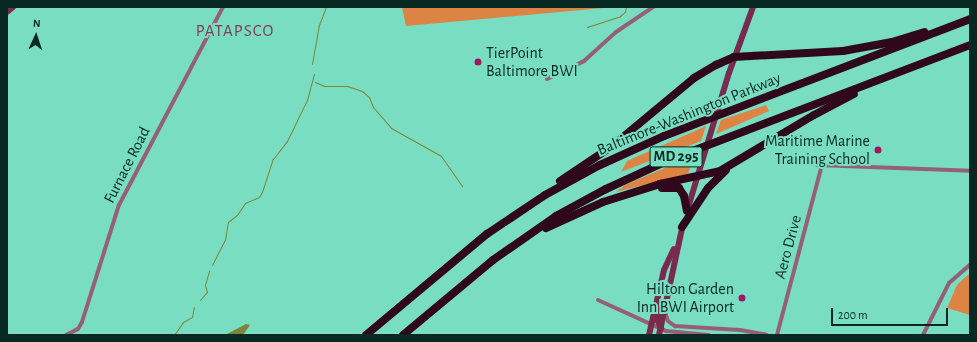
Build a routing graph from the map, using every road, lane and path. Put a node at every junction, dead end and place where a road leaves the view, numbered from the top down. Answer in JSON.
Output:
{"nodes":[{"id":1,"x":13,"y":7,"type":"edge"},
{"id":2,"x":223,"y":7,"type":"edge"},
{"id":3,"x":652,"y":7,"type":"edge"},
{"id":4,"x":753,"y":7,"type":"edge"},
{"id":5,"x":7,"y":12,"type":"edge"},
{"id":6,"x":970,"y":16,"type":"edge"},
{"id":7,"x":970,"y":19,"type":"edge"},
{"id":8,"x":970,"y":45,"type":"edge"},
{"id":9,"x":734,"y":57,"type":"junction"},
{"id":10,"x":896,"y":75,"type":"junction"},
{"id":11,"x":547,"y":79,"type":"dead end"},
{"id":12,"x":731,"y":166,"type":"junction"},
{"id":13,"x":970,"y":171,"type":"edge"},
{"id":14,"x":697,"y":176,"type":"junction"},
{"id":15,"x":639,"y":192,"type":"junction"},
{"id":16,"x":687,"y":211,"type":"junction"},
{"id":17,"x":682,"y":227,"type":"junction"},
{"id":18,"x":487,"y":234,"type":"junction"},
{"id":19,"x":679,"y":240,"type":"junction"},
{"id":20,"x":970,"y":265,"type":"edge"},
{"id":21,"x":664,"y":270,"type":"junction"},
{"id":22,"x":474,"y":277,"type":"junction"},
{"id":23,"x":598,"y":300,"type":"dead end"},
{"id":24,"x":664,"y":307,"type":"junction"},
{"id":25,"x":651,"y":324,"type":"junction"},
{"id":26,"x":661,"y":328,"type":"junction"},
{"id":27,"x":66,"y":335,"type":"edge"},
{"id":28,"x":366,"y":335,"type":"edge"},
{"id":29,"x":403,"y":335,"type":"edge"},
{"id":30,"x":649,"y":335,"type":"edge"},
{"id":31,"x":659,"y":335,"type":"edge"},
{"id":32,"x":709,"y":335,"type":"edge"},
{"id":33,"x":767,"y":335,"type":"edge"},
{"id":34,"x":777,"y":335,"type":"edge"},
{"id":35,"x":923,"y":335,"type":"edge"}],
"edges":[{"from":1,"to":5,"type":"main road"},
{"from":2,"to":27,"type":"street","name":"Furnace Road"},
{"from":3,"to":11,"type":"street"},
{"from":4,"to":9,"type":"main road"},
{"from":6,"to":9,"type":"highway"},
{"from":7,"to":18,"type":"highway","name":"Baltimore-Washington Parkway","number":"MD 295"},
{"from":8,"to":10,"type":"highway","number":"MD 295"},
{"from":9,"to":14,"type":"main road"},
{"from":9,"to":18,"type":"highway"},
{"from":10,"to":12,"type":"highway"},
{"from":10,"to":22,"type":"highway","number":"MD 295"},
{"from":12,"to":14,"type":"highway"},
{"from":12,"to":17,"type":"highway"},
{"from":13,"to":34,"type":"street","name":"Aero Drive"},
{"from":14,"to":15,"type":"highway"},
{"from":14,"to":16,"type":"main road"},
{"from":15,"to":16,"type":"highway"},
{"from":15,"to":22,"type":"highway"},
{"from":16,"to":17,"type":"main road"},
{"from":17,"to":19,"type":"main road"},
{"from":18,"to":28,"type":"highway","name":"Baltimore-Washington Parkway","number":"MD 295"},
{"from":19,"to":21,"type":"main road"},
{"from":19,"to":24,"type":"main road"},
{"from":20,"to":35,"type":"street"},
{"from":21,"to":25,"type":"main road"},
{"from":21,"to":26,"type":"main road"},
{"from":22,"to":29,"type":"highway","number":"MD 295"},
{"from":23,"to":25,"type":"street"},
{"from":24,"to":26,"type":"main road"},
{"from":24,"to":33,"type":"street"},
{"from":25,"to":26,"type":"street"},
{"from":25,"to":30,"type":"main road"},
{"from":26,"to":31,"type":"main road"},
{"from":26,"to":32,"type":"street"}]}
